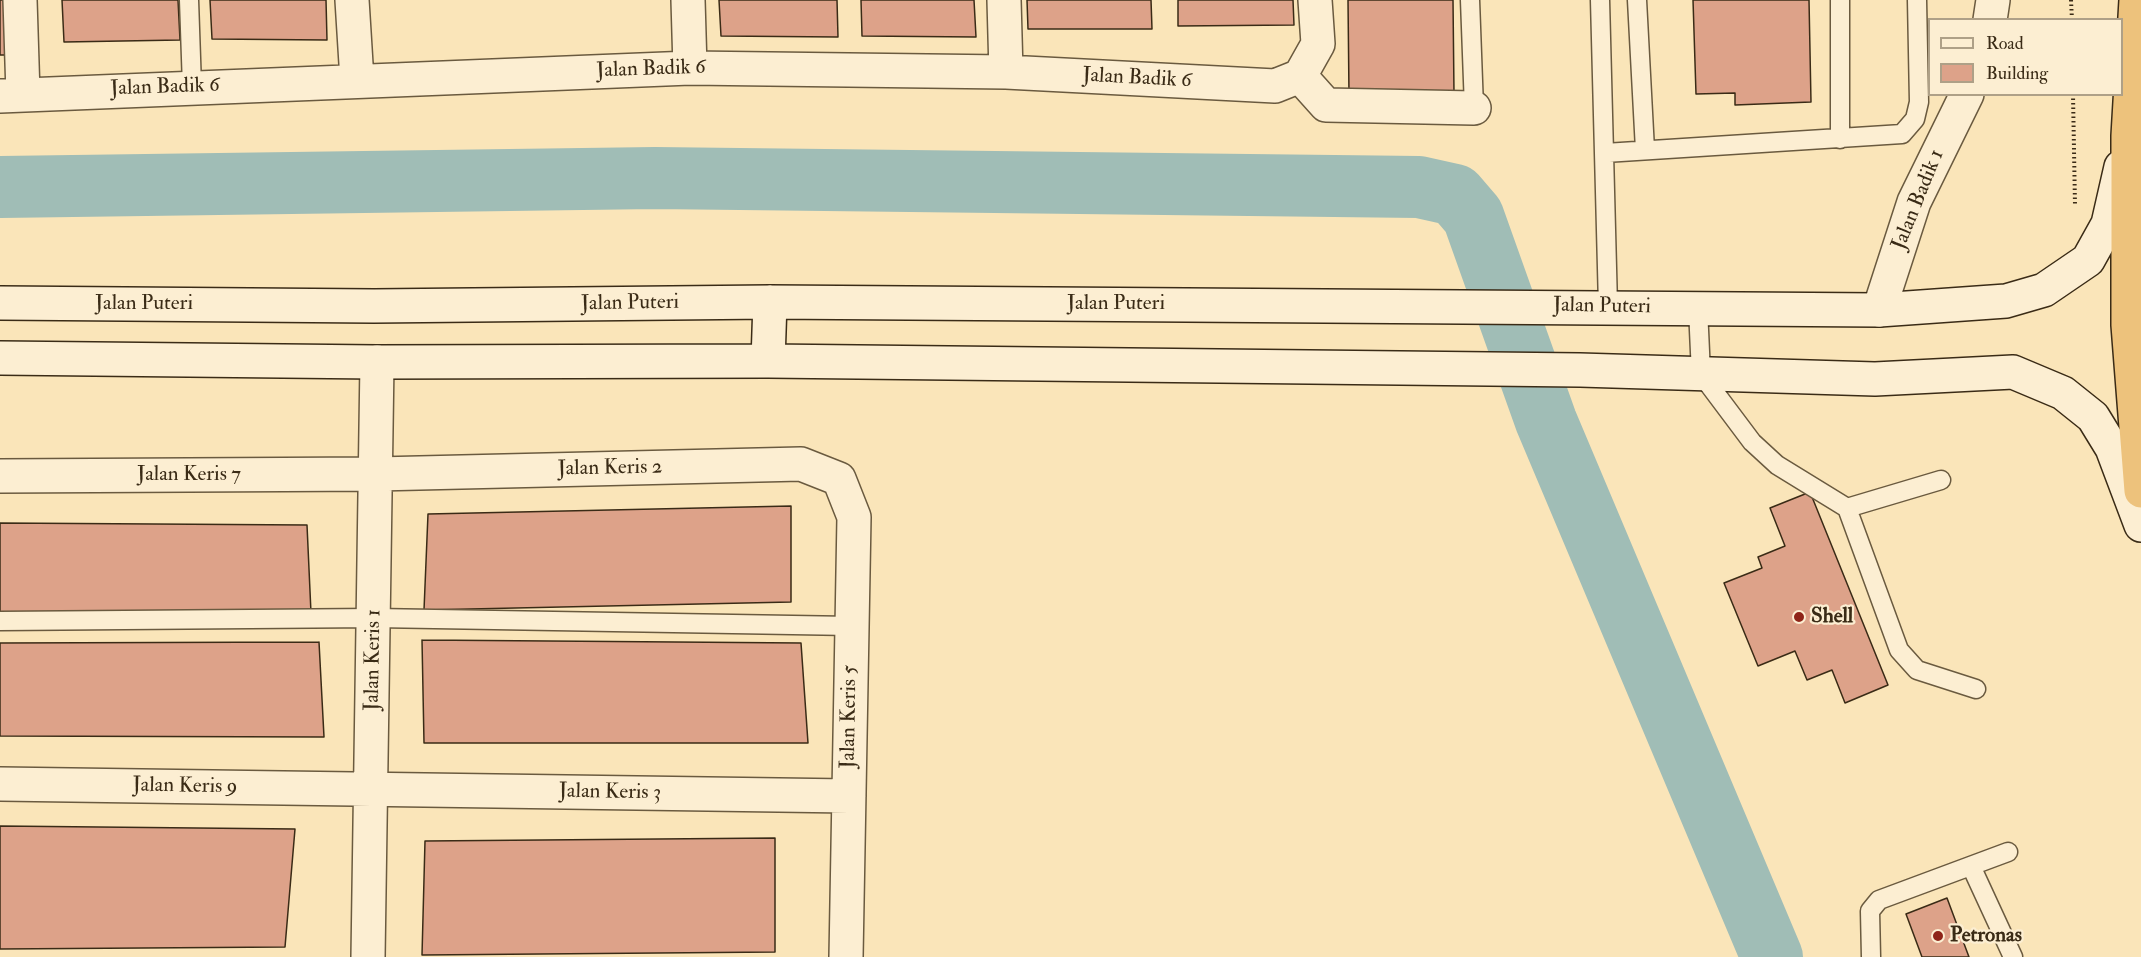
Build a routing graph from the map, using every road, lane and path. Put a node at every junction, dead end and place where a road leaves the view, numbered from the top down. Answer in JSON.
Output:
{"nodes":[{"id":1,"x":20,"y":0,"type":"edge"},
{"id":2,"x":189,"y":0,"type":"edge"},
{"id":3,"x":352,"y":0,"type":"edge"},
{"id":4,"x":688,"y":0,"type":"edge"},
{"id":5,"x":1004,"y":0,"type":"edge"},
{"id":6,"x":1315,"y":0,"type":"edge"},
{"id":7,"x":1470,"y":0,"type":"edge"},
{"id":8,"x":1600,"y":0,"type":"edge"},
{"id":9,"x":1637,"y":0,"type":"edge"},
{"id":10,"x":1840,"y":0,"type":"edge"},
{"id":11,"x":1917,"y":0,"type":"edge"},
{"id":12,"x":1993,"y":0,"type":"edge"},
{"id":13,"x":2071,"y":0,"type":"edge"},
{"id":14,"x":2136,"y":0,"type":"edge"},
{"id":15,"x":1990,"y":18,"type":"edge"},
{"id":16,"x":2072,"y":18,"type":"edge"},
{"id":17,"x":690,"y":68,"type":"junction"},
{"id":18,"x":1006,"y":72,"type":"junction"},
{"id":19,"x":1300,"y":76,"type":"junction"},
{"id":20,"x":357,"y":80,"type":"junction"},
{"id":21,"x":192,"y":87,"type":"junction"},
{"id":22,"x":12,"y":95,"type":"edge"},
{"id":23,"x":1966,"y":96,"type":"edge"},
{"id":24,"x":2073,"y":96,"type":"edge"},
{"id":25,"x":1474,"y":108,"type":"joint"},
{"id":26,"x":2128,"y":136,"type":"junction"},
{"id":27,"x":1840,"y":139,"type":"junction"},
{"id":28,"x":1645,"y":150,"type":"junction"},
{"id":29,"x":1605,"y":153,"type":"junction"},
{"id":30,"x":2075,"y":215,"type":"dead end"},
{"id":31,"x":770,"y":302,"type":"junction"},
{"id":32,"x":0,"y":303,"type":"edge"},
{"id":33,"x":1608,"y":306,"type":"junction"},
{"id":34,"x":1698,"y":308,"type":"junction"},
{"id":35,"x":1879,"y":310,"type":"junction"},
{"id":36,"x":0,"y":358,"type":"edge"},
{"id":37,"x":768,"y":361,"type":"junction"},
{"id":38,"x":377,"y":362,"type":"junction"},
{"id":39,"x":1701,"y":374,"type":"junction"},
{"id":40,"x":377,"y":474,"type":"junction"},
{"id":41,"x":0,"y":476,"type":"edge"},
{"id":42,"x":839,"y":479,"type":"joint"},
{"id":43,"x":1941,"y":480,"type":"dead end"},
{"id":44,"x":2141,"y":491,"type":"edge"},
{"id":45,"x":1846,"y":508,"type":"junction"},
{"id":46,"x":2141,"y":525,"type":"edge"},
{"id":47,"x":375,"y":618,"type":"junction"},
{"id":48,"x":0,"y":621,"type":"edge"},
{"id":49,"x":852,"y":626,"type":"junction"},
{"id":50,"x":1976,"y":689,"type":"dead end"},
{"id":51,"x":0,"y":784,"type":"edge"},
{"id":52,"x":371,"y":789,"type":"junction"},
{"id":53,"x":849,"y":796,"type":"junction"},
{"id":54,"x":2008,"y":852,"type":"dead end"},
{"id":55,"x":1971,"y":866,"type":"junction"},
{"id":56,"x":368,"y":957,"type":"edge"},
{"id":57,"x":846,"y":957,"type":"edge"},
{"id":58,"x":1871,"y":957,"type":"edge"},
{"id":59,"x":2013,"y":957,"type":"edge"}],
"edges":[{"from":1,"to":22,"type":"street"},
{"from":2,"to":21,"type":"lane"},
{"from":3,"to":20,"type":"street"},
{"from":4,"to":17,"type":"street"},
{"from":5,"to":18,"type":"street"},
{"from":6,"to":19,"type":"street"},
{"from":7,"to":25,"type":"lane"},
{"from":8,"to":29,"type":"lane"},
{"from":9,"to":28,"type":"lane"},
{"from":10,"to":27,"type":"lane"},
{"from":11,"to":27,"type":"lane"},
{"from":12,"to":15,"type":"street"},
{"from":13,"to":16,"type":"path"},
{"from":14,"to":26,"type":"highway"},
{"from":17,"to":18,"type":"street","name":"Jalan Badik 6"},
{"from":17,"to":20,"type":"street","name":"Jalan Badik 6"},
{"from":18,"to":19,"type":"street","name":"Jalan Badik 6"},
{"from":19,"to":25,"type":"street"},
{"from":20,"to":21,"type":"street","name":"Jalan Badik 6"},
{"from":21,"to":22,"type":"street","name":"Jalan Badik 6"},
{"from":23,"to":35,"type":"street","name":"Jalan Badik 1"},
{"from":24,"to":30,"type":"path"},
{"from":26,"to":35,"type":"street","name":"Jalan Puteri"},
{"from":26,"to":44,"type":"highway"},
{"from":27,"to":28,"type":"lane"},
{"from":28,"to":29,"type":"lane"},
{"from":29,"to":33,"type":"lane"},
{"from":31,"to":32,"type":"street","name":"Jalan Puteri"},
{"from":31,"to":33,"type":"street","name":"Jalan Puteri"},
{"from":31,"to":37,"type":"street"},
{"from":33,"to":34,"type":"street","name":"Jalan Puteri"},
{"from":34,"to":35,"type":"street","name":"Jalan Puteri"},
{"from":34,"to":39,"type":"lane"},
{"from":36,"to":38,"type":"street"},
{"from":37,"to":38,"type":"street"},
{"from":37,"to":39,"type":"street"},
{"from":38,"to":40,"type":"street","name":"Jalan Keris 1"},
{"from":39,"to":45,"type":"lane"},
{"from":39,"to":46,"type":"street"},
{"from":40,"to":41,"type":"street","name":"Jalan Keris 7"},
{"from":40,"to":42,"type":"street","name":"Jalan Keris 2"},
{"from":40,"to":47,"type":"street","name":"Jalan Keris 1"},
{"from":42,"to":49,"type":"street","name":"Jalan Keris 5"},
{"from":43,"to":45,"type":"lane"},
{"from":45,"to":50,"type":"lane"},
{"from":47,"to":48,"type":"lane"},
{"from":47,"to":49,"type":"lane"},
{"from":47,"to":52,"type":"street","name":"Jalan Keris 1"},
{"from":49,"to":53,"type":"street","name":"Jalan Keris 5"},
{"from":51,"to":52,"type":"street","name":"Jalan Keris 9"},
{"from":52,"to":53,"type":"street","name":"Jalan Keris 3"},
{"from":52,"to":56,"type":"street","name":"Jalan Keris 1"},
{"from":53,"to":57,"type":"street","name":"Jalan Keris 5"},
{"from":54,"to":55,"type":"lane"},
{"from":55,"to":58,"type":"lane"},
{"from":55,"to":59,"type":"lane"}]}
